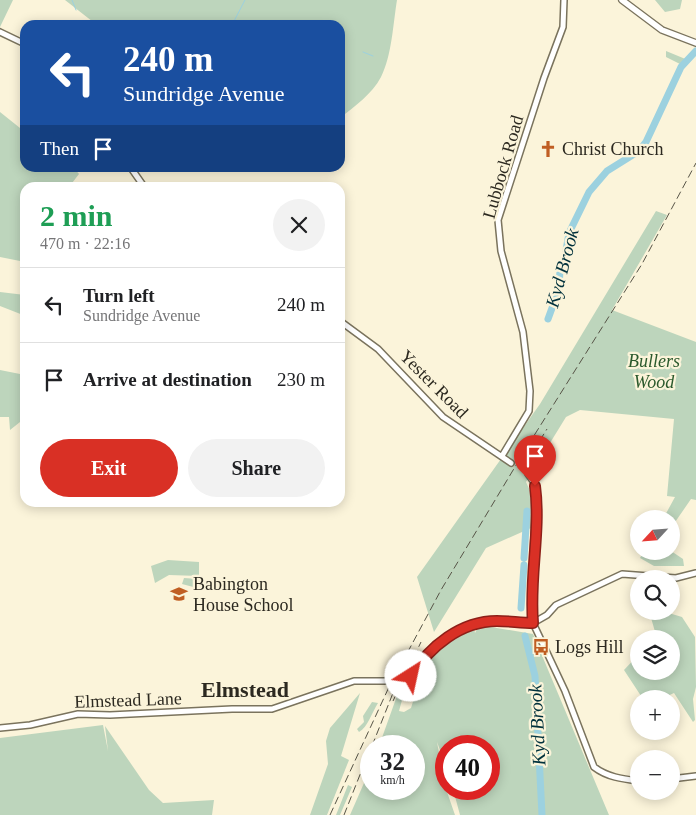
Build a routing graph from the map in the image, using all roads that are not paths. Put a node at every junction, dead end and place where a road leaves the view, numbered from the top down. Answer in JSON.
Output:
{"nodes":[{"id":1,"x":564,"y":0,"type":"edge"},
{"id":2,"x":622,"y":0,"type":"edge"},
{"id":3,"x":0,"y":32,"type":"edge"},
{"id":4,"x":20,"y":42,"type":"edge"},
{"id":5,"x":696,"y":42,"type":"edge"},
{"id":6,"x":345,"y":324,"type":"edge"},
{"id":7,"x":502,"y":456,"type":"junction"},
{"id":8,"x":511,"y":463,"type":"tunnel mouth"},
{"id":9,"x":528,"y":474,"type":"tunnel mouth"},
{"id":10,"x":696,"y":573,"type":"edge"},
{"id":11,"x":533,"y":623,"type":"junction"},
{"id":12,"x":0,"y":728,"type":"edge"},
{"id":13,"x":696,"y":776,"type":"edge"},
{"id":14,"x":680,"y":778,"type":"edge"},
{"id":15,"x":630,"y":780,"type":"edge"}],
"edges":[{"from":1,"to":7,"type":"street","name":"Lubbock Road"},
{"from":2,"to":5,"type":"main road"},
{"from":3,"to":4,"type":"street"},
{"from":6,"to":7,"type":"street","name":"Yester Road"},
{"from":7,"to":8,"type":"street","name":"Yester Road"},
{"from":9,"to":11,"type":"street"},
{"from":10,"to":11,"type":"street"},
{"from":11,"to":12,"type":"street","name":"Elmstead Lane"},
{"from":11,"to":15,"type":"street"},
{"from":13,"to":14,"type":"street"}]}
